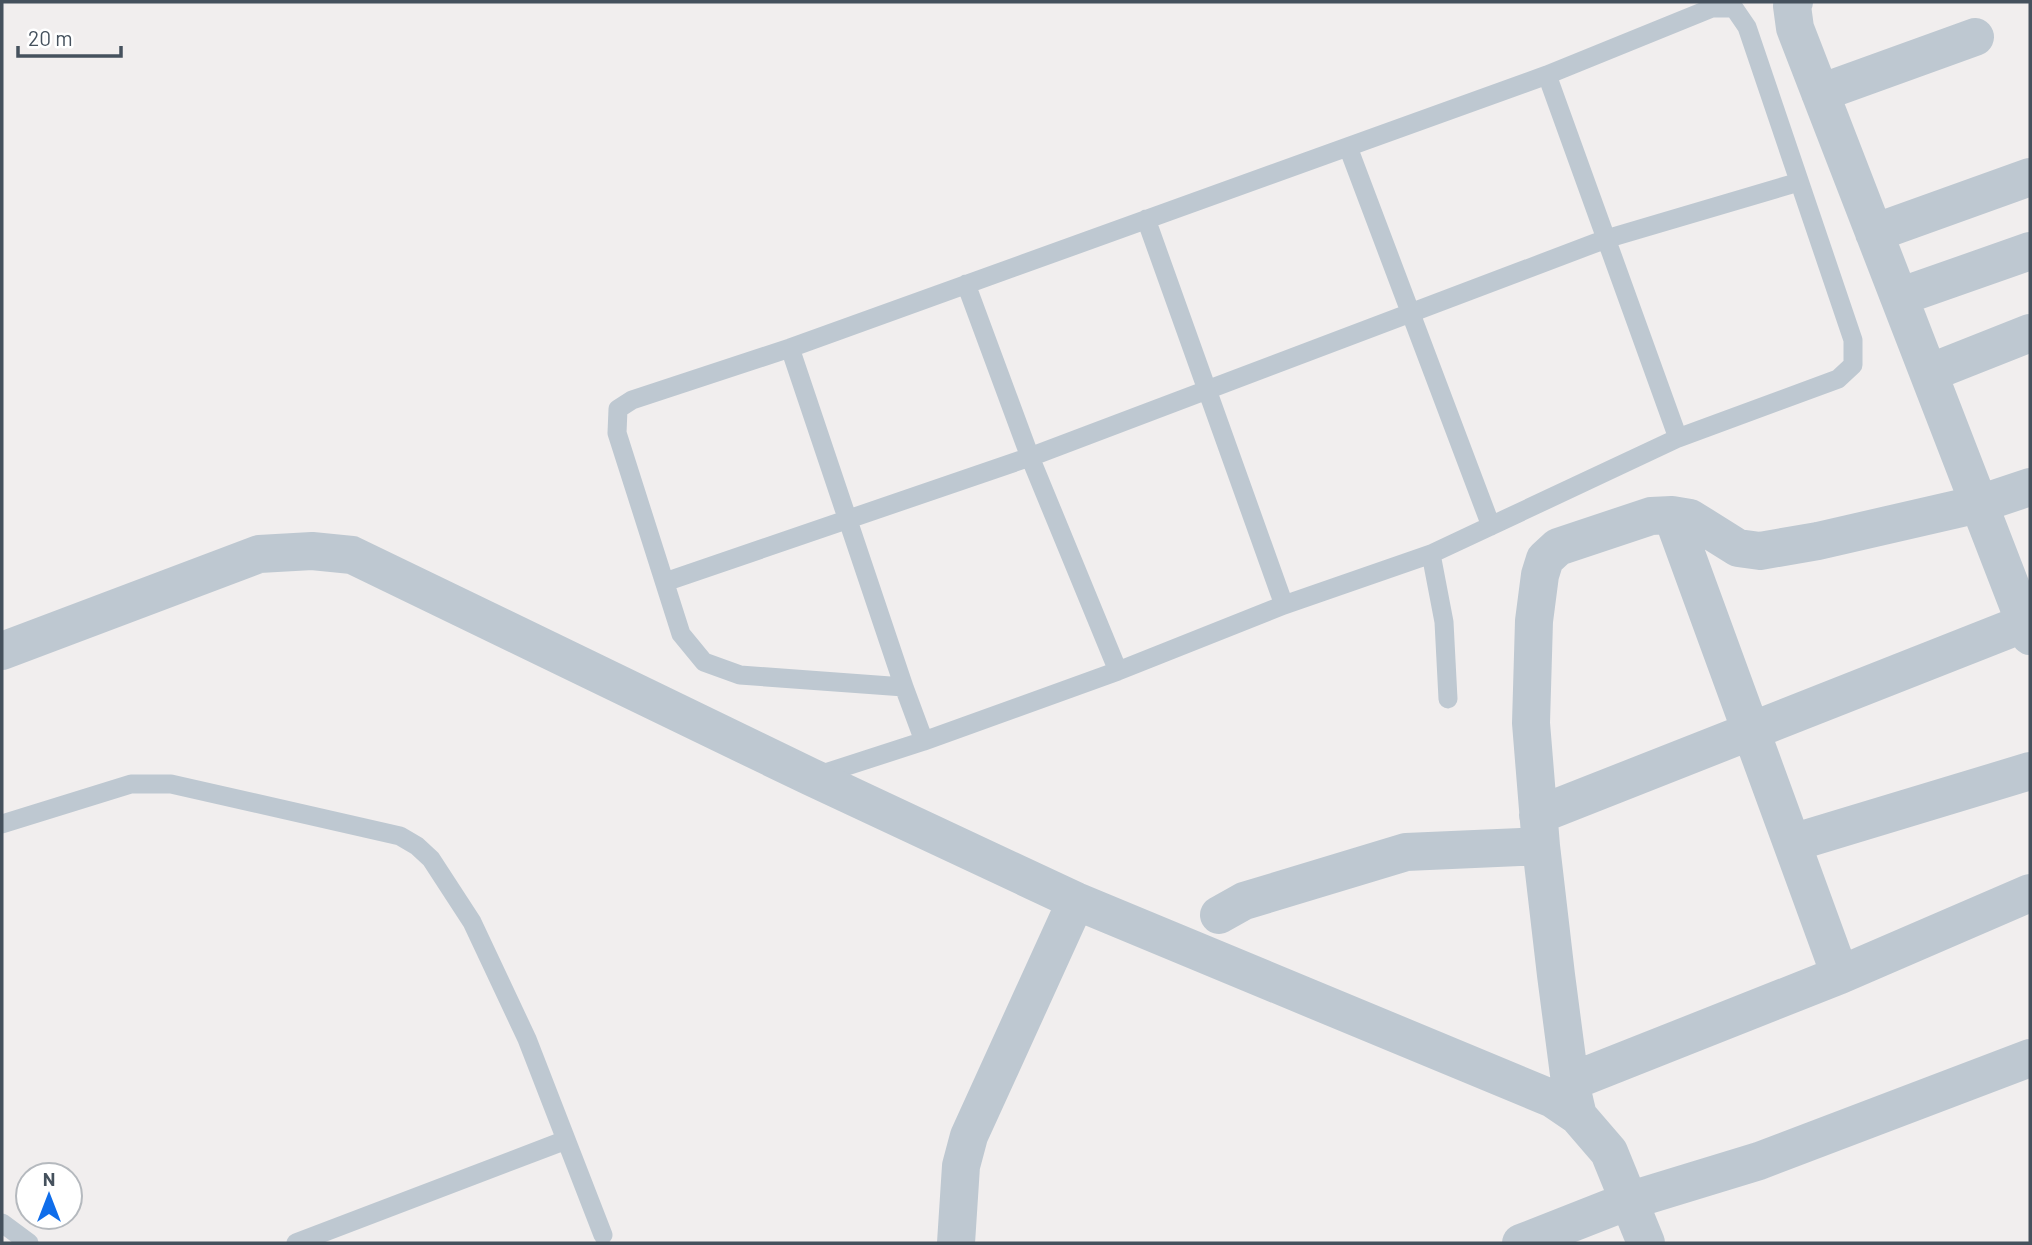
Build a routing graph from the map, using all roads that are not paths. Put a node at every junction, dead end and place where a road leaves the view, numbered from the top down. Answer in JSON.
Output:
{"nodes":[{"id":1,"x":1794,"y":2,"type":"edge"},
{"id":2,"x":1975,"y":37,"type":"dead end"},
{"id":3,"x":1547,"y":75,"type":"junction"},
{"id":4,"x":1820,"y":93,"type":"junction"},
{"id":5,"x":1348,"y":147,"type":"junction"},
{"id":6,"x":2030,"y":177,"type":"edge"},
{"id":7,"x":1799,"y":182,"type":"junction"},
{"id":8,"x":1146,"y":219,"type":"junction"},
{"id":9,"x":1874,"y":233,"type":"junction"},
{"id":10,"x":1606,"y":239,"type":"junction"},
{"id":11,"x":2030,"y":251,"type":"edge"},
{"id":12,"x":966,"y":284,"type":"junction"},
{"id":13,"x":1899,"y":298,"type":"junction"},
{"id":14,"x":1410,"y":314,"type":"junction"},
{"id":15,"x":2030,"y":332,"type":"edge"},
{"id":16,"x":790,"y":348,"type":"junction"},
{"id":17,"x":1929,"y":373,"type":"junction"},
{"id":18,"x":1208,"y":390,"type":"junction"},
{"id":19,"x":1678,"y":438,"type":"junction"},
{"id":20,"x":1030,"y":457,"type":"junction"},
{"id":21,"x":2030,"y":487,"type":"edge"},
{"id":22,"x":1979,"y":504,"type":"junction"},
{"id":23,"x":1672,"y":515,"type":"junction"},
{"id":24,"x":848,"y":518,"type":"junction"},
{"id":25,"x":1491,"y":526,"type":"junction"},
{"id":26,"x":1431,"y":554,"type":"junction"},
{"id":27,"x":665,"y":582,"type":"junction"},
{"id":28,"x":1284,"y":605,"type":"junction"},
{"id":29,"x":2028,"y":630,"type":"edge"},
{"id":30,"x":2,"y":650,"type":"edge"},
{"id":31,"x":1118,"y":671,"type":"junction"},
{"id":32,"x":904,"y":687,"type":"junction"},
{"id":33,"x":1448,"y":699,"type":"dead end"},
{"id":34,"x":1751,"y":731,"type":"junction"},
{"id":35,"x":924,"y":741,"type":"junction"},
{"id":36,"x":2030,"y":771,"type":"edge"},
{"id":37,"x":811,"y":777,"type":"junction"},
{"id":38,"x":2,"y":824,"type":"edge"},
{"id":39,"x":1540,"y":830,"type":"junction"},
{"id":40,"x":1792,"y":843,"type":"junction"},
{"id":41,"x":2030,"y":893,"type":"edge"},
{"id":42,"x":1076,"y":901,"type":"junction"},
{"id":43,"x":1219,"y":915,"type":"dead end"},
{"id":44,"x":1840,"y":975,"type":"junction"},
{"id":45,"x":2030,"y":1058,"type":"edge"},
{"id":46,"x":1574,"y":1099,"type":"junction"},
{"id":47,"x":566,"y":1140,"type":"junction"},
{"id":48,"x":1628,"y":1201,"type":"junction"},
{"id":49,"x":2,"y":1223,"type":"edge"},
{"id":50,"x":603,"y":1235,"type":"dead end"},
{"id":51,"x":29,"y":1243,"type":"edge"},
{"id":52,"x":296,"y":1243,"type":"edge"},
{"id":53,"x":956,"y":1243,"type":"edge"},
{"id":54,"x":1521,"y":1243,"type":"edge"},
{"id":55,"x":1646,"y":1243,"type":"edge"}],
"edges":[{"from":1,"to":4,"type":"street"},
{"from":2,"to":4,"type":"street"},
{"from":3,"to":5,"type":"lane"},
{"from":3,"to":7,"type":"lane"},
{"from":3,"to":10,"type":"lane"},
{"from":4,"to":9,"type":"street"},
{"from":5,"to":8,"type":"lane"},
{"from":5,"to":14,"type":"lane"},
{"from":6,"to":9,"type":"street"},
{"from":7,"to":10,"type":"lane"},
{"from":7,"to":19,"type":"lane"},
{"from":8,"to":12,"type":"lane"},
{"from":8,"to":18,"type":"lane"},
{"from":9,"to":13,"type":"street"},
{"from":10,"to":14,"type":"lane"},
{"from":10,"to":19,"type":"lane"},
{"from":11,"to":13,"type":"street"},
{"from":12,"to":16,"type":"lane"},
{"from":12,"to":20,"type":"lane"},
{"from":13,"to":17,"type":"street"},
{"from":14,"to":18,"type":"lane"},
{"from":14,"to":25,"type":"lane"},
{"from":15,"to":17,"type":"street"},
{"from":16,"to":24,"type":"lane"},
{"from":16,"to":27,"type":"lane"},
{"from":17,"to":22,"type":"street"},
{"from":18,"to":20,"type":"lane"},
{"from":18,"to":28,"type":"lane"},
{"from":19,"to":25,"type":"lane"},
{"from":20,"to":24,"type":"lane"},
{"from":20,"to":31,"type":"lane"},
{"from":21,"to":22,"type":"street"},
{"from":22,"to":23,"type":"street"},
{"from":22,"to":29,"type":"street"},
{"from":23,"to":34,"type":"street"},
{"from":23,"to":39,"type":"street"},
{"from":24,"to":27,"type":"lane"},
{"from":24,"to":32,"type":"lane"},
{"from":25,"to":26,"type":"lane"},
{"from":26,"to":28,"type":"lane"},
{"from":26,"to":33,"type":"lane"},
{"from":27,"to":32,"type":"lane"},
{"from":28,"to":31,"type":"lane"},
{"from":29,"to":34,"type":"street"},
{"from":30,"to":37,"type":"street"},
{"from":31,"to":35,"type":"lane"},
{"from":32,"to":35,"type":"lane"},
{"from":34,"to":39,"type":"street"},
{"from":34,"to":40,"type":"street"},
{"from":35,"to":37,"type":"lane"},
{"from":36,"to":40,"type":"street"},
{"from":37,"to":42,"type":"street"},
{"from":38,"to":47,"type":"lane"},
{"from":39,"to":43,"type":"street"},
{"from":39,"to":46,"type":"street"},
{"from":40,"to":44,"type":"street"},
{"from":41,"to":44,"type":"street"},
{"from":42,"to":46,"type":"street"},
{"from":42,"to":53,"type":"street"},
{"from":44,"to":46,"type":"street"},
{"from":45,"to":48,"type":"street"},
{"from":46,"to":48,"type":"street"},
{"from":47,"to":50,"type":"lane"},
{"from":47,"to":52,"type":"lane"},
{"from":48,"to":54,"type":"street"},
{"from":48,"to":55,"type":"street"},
{"from":49,"to":51,"type":"lane"}]}
